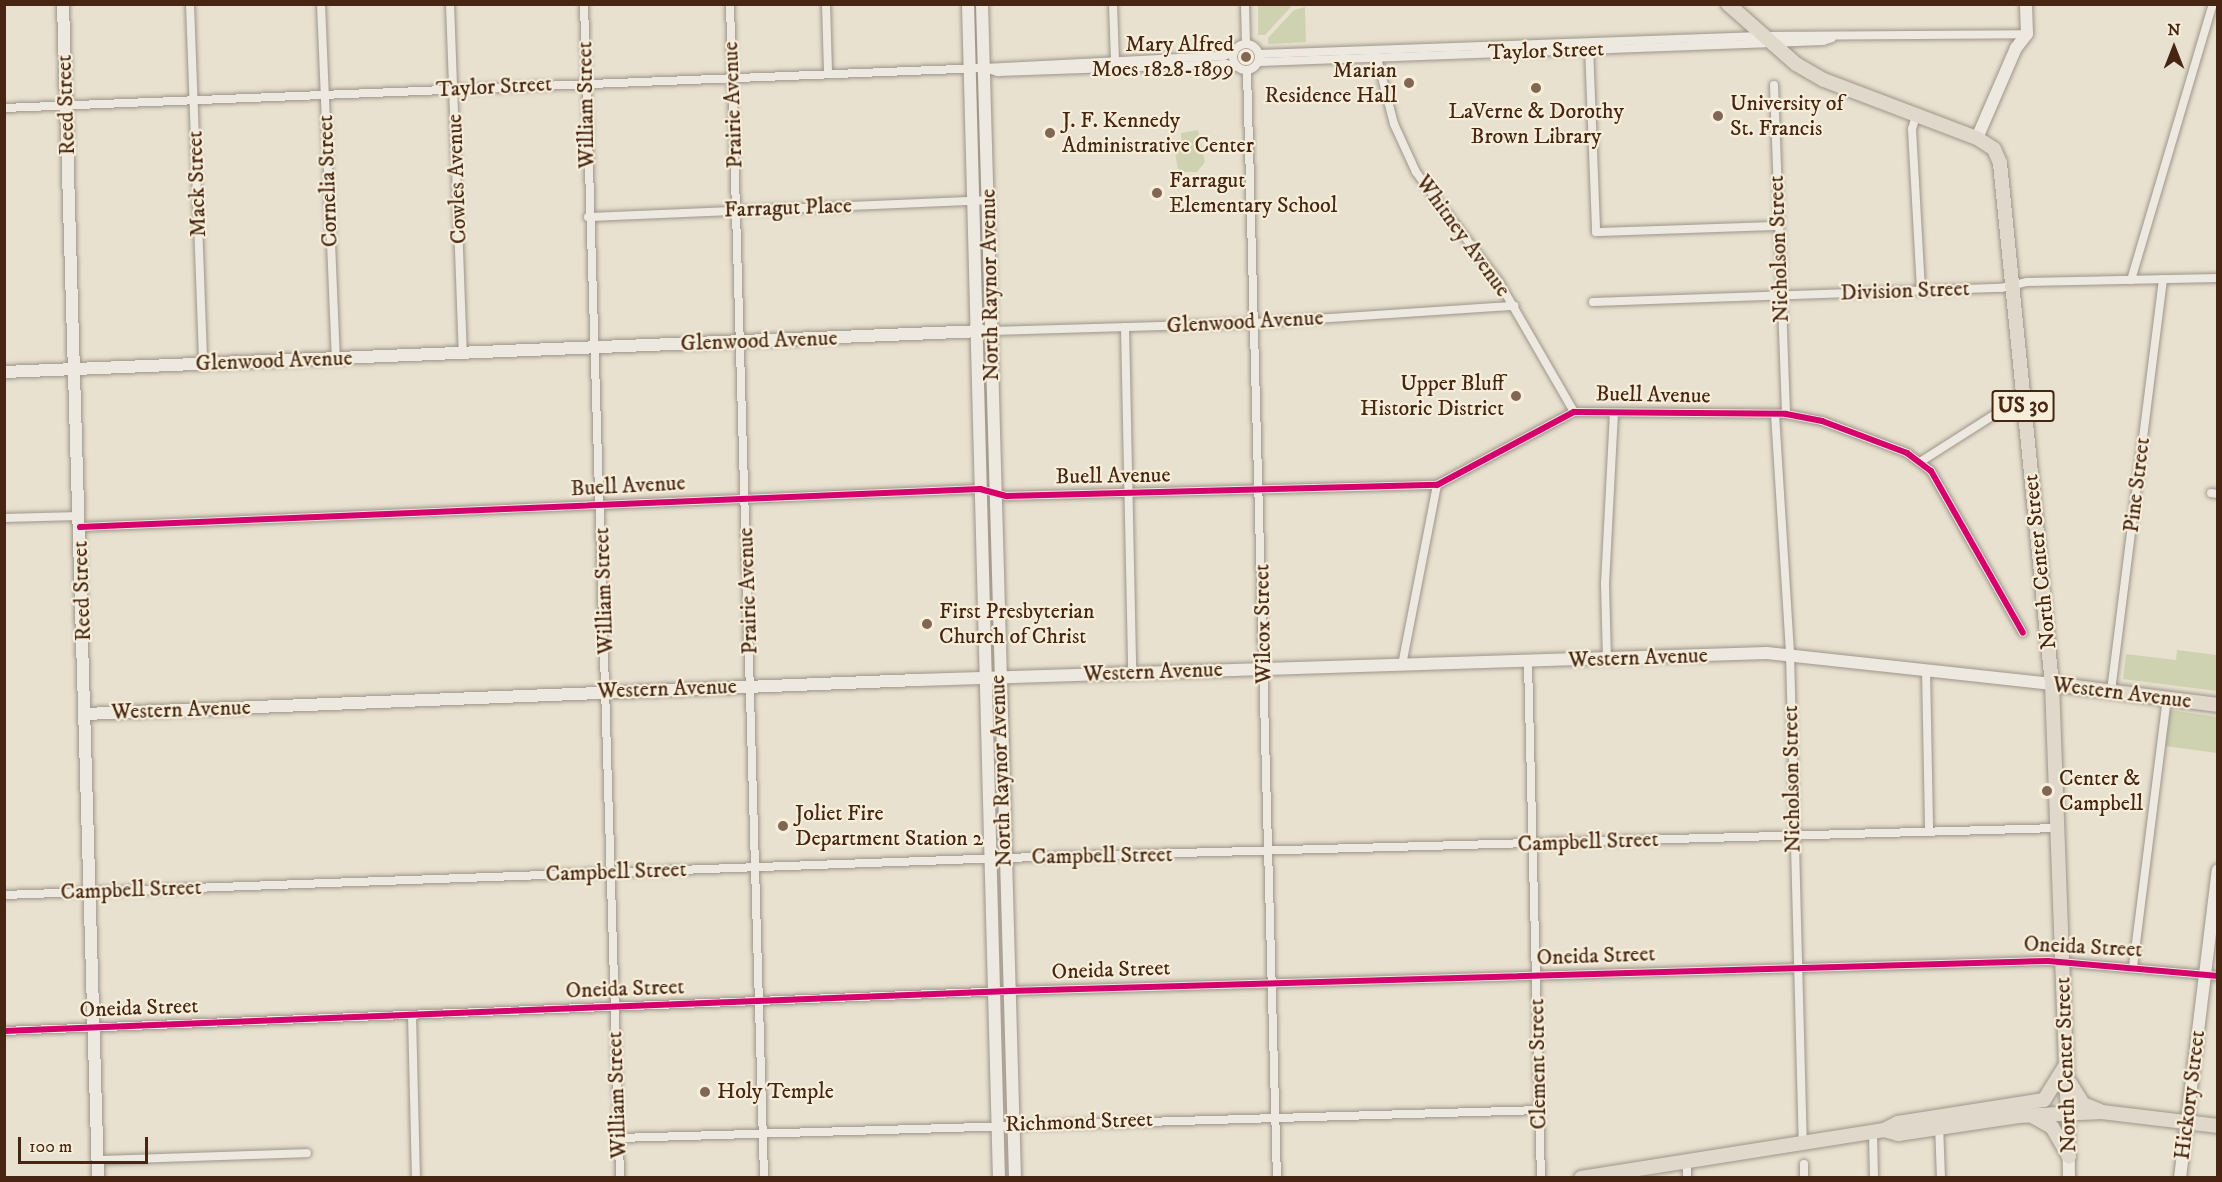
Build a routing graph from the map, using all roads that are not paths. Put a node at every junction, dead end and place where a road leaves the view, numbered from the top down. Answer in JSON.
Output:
{"nodes":[{"id":1,"x":63,"y":4,"type":"edge"},
{"id":2,"x":190,"y":4,"type":"edge"},
{"id":3,"x":321,"y":4,"type":"edge"},
{"id":4,"x":450,"y":4,"type":"edge"},
{"id":5,"x":584,"y":4,"type":"edge"},
{"id":6,"x":730,"y":4,"type":"edge"},
{"id":7,"x":826,"y":4,"type":"edge"},
{"id":8,"x":968,"y":4,"type":"edge"},
{"id":9,"x":982,"y":4,"type":"edge"},
{"id":10,"x":1113,"y":4,"type":"edge"},
{"id":11,"x":1245,"y":4,"type":"edge"},
{"id":12,"x":1728,"y":4,"type":"edge"},
{"id":13,"x":2026,"y":4,"type":"edge"},
{"id":14,"x":2213,"y":4,"type":"edge"},
{"id":15,"x":2027,"y":34,"type":"junction"},
{"id":16,"x":1765,"y":40,"type":"junction"},
{"id":17,"x":1246,"y":44,"type":"junction"},
{"id":18,"x":1589,"y":46,"type":"junction"},
{"id":19,"x":1234,"y":52,"type":"junction"},
{"id":20,"x":1376,"y":54,"type":"junction"},
{"id":21,"x":1259,"y":58,"type":"junction"},
{"id":22,"x":1115,"y":61,"type":"junction"},
{"id":23,"x":1237,"y":67,"type":"junction"},
{"id":24,"x":970,"y":68,"type":"junction"},
{"id":25,"x":984,"y":68,"type":"junction"},
{"id":26,"x":1246,"y":70,"type":"junction"},
{"id":27,"x":828,"y":71,"type":"junction"},
{"id":28,"x":732,"y":76,"type":"junction"},
{"id":29,"x":587,"y":83,"type":"junction"},
{"id":30,"x":1774,"y":85,"type":"dead end"},
{"id":31,"x":453,"y":87,"type":"junction"},
{"id":32,"x":325,"y":95,"type":"junction"},
{"id":33,"x":194,"y":101,"type":"junction"},
{"id":34,"x":66,"y":106,"type":"junction"},
{"id":35,"x":4,"y":108,"type":"edge"},
{"id":36,"x":1916,"y":116,"type":"junction"},
{"id":37,"x":986,"y":132,"type":"junction"},
{"id":38,"x":971,"y":133,"type":"junction"},
{"id":39,"x":1977,"y":138,"type":"junction"},
{"id":40,"x":988,"y":200,"type":"junction"},
{"id":41,"x":973,"y":201,"type":"junction"},
{"id":42,"x":737,"y":210,"type":"junction"},
{"id":43,"x":588,"y":217,"type":"junction"},
{"id":44,"x":1778,"y":226,"type":"junction"},
{"id":45,"x":2217,"y":278,"type":"edge"},
{"id":46,"x":2163,"y":279,"type":"junction"},
{"id":47,"x":2131,"y":280,"type":"junction"},
{"id":48,"x":2012,"y":286,"type":"junction"},
{"id":49,"x":1921,"y":290,"type":"junction"},
{"id":50,"x":1781,"y":295,"type":"junction"},
{"id":51,"x":1593,"y":302,"type":"dead end"},
{"id":52,"x":1514,"y":306,"type":"junction"},
{"id":53,"x":1255,"y":323,"type":"junction"},
{"id":54,"x":1125,"y":327,"type":"junction"},
{"id":55,"x":992,"y":331,"type":"junction"},
{"id":56,"x":978,"y":332,"type":"junction"},
{"id":57,"x":742,"y":342,"type":"junction"},
{"id":58,"x":597,"y":348,"type":"junction"},
{"id":59,"x":463,"y":353,"type":"junction"},
{"id":60,"x":336,"y":358,"type":"junction"},
{"id":61,"x":203,"y":364,"type":"junction"},
{"id":62,"x":75,"y":369,"type":"junction"},
{"id":63,"x":4,"y":372,"type":"edge"},
{"id":64,"x":2022,"y":397,"type":"junction"},
{"id":65,"x":1574,"y":412,"type":"junction"},
{"id":66,"x":1614,"y":413,"type":"junction"},
{"id":67,"x":1775,"y":414,"type":"junction"},
{"id":68,"x":1786,"y":414,"type":"junction"},
{"id":69,"x":1920,"y":462,"type":"junction"},
{"id":70,"x":1437,"y":485,"type":"junction"},
{"id":71,"x":980,"y":489,"type":"junction"},
{"id":72,"x":1260,"y":490,"type":"junction"},
{"id":73,"x":994,"y":492,"type":"junction"},
{"id":74,"x":1127,"y":494,"type":"junction"},
{"id":75,"x":746,"y":499,"type":"junction"},
{"id":76,"x":601,"y":506,"type":"junction"},
{"id":77,"x":4,"y":518,"type":"edge"},
{"id":78,"x":80,"y":522,"type":"junction"},
{"id":79,"x":2023,"y":633,"type":"dead end"},
{"id":80,"x":1790,"y":654,"type":"junction"},
{"id":81,"x":1607,"y":660,"type":"junction"},
{"id":82,"x":1528,"y":662,"type":"junction"},
{"id":83,"x":1402,"y":665,"type":"junction"},
{"id":84,"x":1263,"y":669,"type":"junction"},
{"id":85,"x":1926,"y":669,"type":"junction"},
{"id":86,"x":1132,"y":673,"type":"junction"},
{"id":87,"x":992,"y":677,"type":"junction"},
{"id":88,"x":2052,"y":684,"type":"junction"},
{"id":89,"x":751,"y":686,"type":"junction"},
{"id":90,"x":2074,"y":686,"type":"junction"},
{"id":91,"x":2111,"y":691,"type":"junction"},
{"id":92,"x":606,"y":692,"type":"junction"},
{"id":93,"x":2167,"y":698,"type":"junction"},
{"id":94,"x":2053,"y":702,"type":"junction"},
{"id":95,"x":2217,"y":705,"type":"edge"},
{"id":96,"x":85,"y":714,"type":"junction"},
{"id":97,"x":2056,"y":828,"type":"junction"},
{"id":98,"x":1929,"y":832,"type":"junction"},
{"id":99,"x":1793,"y":836,"type":"junction"},
{"id":100,"x":1532,"y":844,"type":"junction"},
{"id":101,"x":1270,"y":851,"type":"junction"},
{"id":102,"x":1004,"y":858,"type":"junction"},
{"id":103,"x":991,"y":859,"type":"junction"},
{"id":104,"x":755,"y":867,"type":"junction"},
{"id":105,"x":2217,"y":870,"type":"edge"},
{"id":106,"x":611,"y":873,"type":"junction"},
{"id":107,"x":90,"y":892,"type":"junction"},
{"id":108,"x":4,"y":895,"type":"edge"},
{"id":109,"x":2062,"y":960,"type":"junction"},
{"id":110,"x":2133,"y":967,"type":"junction"},
{"id":111,"x":1796,"y":968,"type":"junction"},
{"id":112,"x":2211,"y":975,"type":"edge"},
{"id":113,"x":1536,"y":977,"type":"junction"},
{"id":114,"x":1274,"y":983,"type":"junction"},
{"id":115,"x":1010,"y":991,"type":"junction"},
{"id":116,"x":994,"y":992,"type":"junction"},
{"id":117,"x":759,"y":1001,"type":"junction"},
{"id":118,"x":615,"y":1007,"type":"junction"},
{"id":119,"x":412,"y":1015,"type":"junction"},
{"id":120,"x":94,"y":1028,"type":"junction"},
{"id":121,"x":4,"y":1031,"type":"edge"},
{"id":122,"x":2066,"y":1066,"type":"junction"},
{"id":123,"x":1539,"y":1110,"type":"junction"},
{"id":124,"x":2102,"y":1112,"type":"junction"},
{"id":125,"x":2068,"y":1114,"type":"junction"},
{"id":126,"x":2030,"y":1116,"type":"junction"},
{"id":127,"x":1275,"y":1117,"type":"junction"},
{"id":128,"x":2187,"y":1122,"type":"junction"},
{"id":129,"x":1939,"y":1123,"type":"junction"},
{"id":130,"x":1014,"y":1124,"type":"junction"},
{"id":131,"x":998,"y":1125,"type":"junction"},
{"id":132,"x":2217,"y":1126,"type":"edge"},
{"id":133,"x":1878,"y":1132,"type":"junction"},
{"id":134,"x":763,"y":1135,"type":"junction"},
{"id":135,"x":619,"y":1138,"type":"junction"},
{"id":136,"x":1803,"y":1144,"type":"junction"},
{"id":137,"x":307,"y":1154,"type":"dead end"},
{"id":138,"x":2069,"y":1156,"type":"junction"},
{"id":139,"x":98,"y":1160,"type":"junction"},
{"id":140,"x":1686,"y":1161,"type":"junction"},
{"id":141,"x":1804,"y":1164,"type":"dead end"},
{"id":142,"x":98,"y":1178,"type":"edge"},
{"id":143,"x":416,"y":1178,"type":"edge"},
{"id":144,"x":620,"y":1178,"type":"edge"},
{"id":145,"x":764,"y":1178,"type":"edge"},
{"id":146,"x":999,"y":1178,"type":"edge"},
{"id":147,"x":1015,"y":1178,"type":"edge"},
{"id":148,"x":1277,"y":1178,"type":"edge"},
{"id":149,"x":1541,"y":1178,"type":"edge"},
{"id":150,"x":1581,"y":1178,"type":"edge"},
{"id":151,"x":1687,"y":1178,"type":"edge"},
{"id":152,"x":1804,"y":1178,"type":"edge"},
{"id":153,"x":1874,"y":1178,"type":"edge"},
{"id":154,"x":1941,"y":1178,"type":"edge"},
{"id":155,"x":2069,"y":1178,"type":"edge"},
{"id":156,"x":2180,"y":1178,"type":"edge"}],
"edges":[{"from":1,"to":34,"type":"street","name":"Reed Street"},
{"from":2,"to":33,"type":"street","name":"Mack Street"},
{"from":3,"to":32,"type":"street","name":"Cornelia Street"},
{"from":4,"to":31,"type":"street","name":"Cowles Avenue"},
{"from":5,"to":29,"type":"street","name":"William Street"},
{"from":6,"to":28,"type":"street","name":"Prairie Avenue"},
{"from":7,"to":27,"type":"street"},
{"from":8,"to":24,"type":"street","name":"North Raynor Avenue"},
{"from":9,"to":25,"type":"street","name":"North Raynor Avenue"},
{"from":10,"to":22,"type":"street"},
{"from":11,"to":17,"type":"street"},
{"from":12,"to":16,"type":"main road","number":"US 30"},
{"from":13,"to":15,"type":"street"},
{"from":14,"to":47,"type":"street"},
{"from":15,"to":16,"type":"street","name":"Taylor Street"},
{"from":15,"to":39,"type":"street"},
{"from":16,"to":18,"type":"street","name":"Taylor Street"},
{"from":16,"to":36,"type":"main road","number":"US 30"},
{"from":17,"to":19,"type":"street"},
{"from":17,"to":21,"type":"street"},
{"from":18,"to":20,"type":"street","name":"Taylor Street"},
{"from":18,"to":44,"type":"street"},
{"from":19,"to":22,"type":"street","name":"Taylor Street"},
{"from":19,"to":23,"type":"street"},
{"from":20,"to":21,"type":"street","name":"Taylor Street"},
{"from":20,"to":52,"type":"street","name":"Whitney Avenue"},
{"from":21,"to":26,"type":"street"},
{"from":22,"to":25,"type":"street","name":"Taylor Street"},
{"from":23,"to":25,"type":"street","name":"Taylor Street"},
{"from":23,"to":26,"type":"street","name":"Taylor Street"},
{"from":24,"to":25,"type":"street","name":"Taylor Street"},
{"from":24,"to":27,"type":"street","name":"Taylor Street"},
{"from":24,"to":38,"type":"street","name":"North Raynor Avenue"},
{"from":25,"to":37,"type":"street","name":"North Raynor Avenue"},
{"from":26,"to":53,"type":"street","name":"Wilcox Street"},
{"from":27,"to":28,"type":"street","name":"Taylor Street"},
{"from":28,"to":29,"type":"street","name":"Taylor Street"},
{"from":28,"to":42,"type":"street","name":"Prairie Avenue"},
{"from":29,"to":31,"type":"street","name":"Taylor Street"},
{"from":29,"to":43,"type":"street","name":"William Street"},
{"from":30,"to":44,"type":"street","name":"Nicholson Street"},
{"from":31,"to":32,"type":"street","name":"Taylor Street"},
{"from":31,"to":59,"type":"street","name":"Cowles Avenue"},
{"from":32,"to":33,"type":"street","name":"Taylor Street"},
{"from":32,"to":60,"type":"street","name":"Cornelia Street"},
{"from":33,"to":34,"type":"street","name":"Taylor Street"},
{"from":33,"to":61,"type":"street","name":"Mack Street"},
{"from":34,"to":35,"type":"street","name":"Taylor Street"},
{"from":34,"to":62,"type":"street","name":"Reed Street"},
{"from":36,"to":39,"type":"main road","number":"US 30"},
{"from":36,"to":49,"type":"street"},
{"from":37,"to":38,"type":"street"},
{"from":37,"to":40,"type":"street","name":"North Raynor Avenue"},
{"from":38,"to":41,"type":"street","name":"North Raynor Avenue"},
{"from":39,"to":48,"type":"main road","name":"North Center Street","number":"US 30"},
{"from":40,"to":41,"type":"street","name":"Farragut Place"},
{"from":40,"to":55,"type":"street","name":"North Raynor Avenue"},
{"from":41,"to":42,"type":"street","name":"Farragut Place"},
{"from":41,"to":56,"type":"street","name":"North Raynor Avenue"},
{"from":42,"to":43,"type":"street","name":"Farragut Place"},
{"from":42,"to":57,"type":"street","name":"Prairie Avenue"},
{"from":43,"to":58,"type":"street","name":"William Street"},
{"from":44,"to":50,"type":"street","name":"Nicholson Street"},
{"from":45,"to":46,"type":"street","name":"Division Street"},
{"from":46,"to":47,"type":"street","name":"Division Street"},
{"from":46,"to":91,"type":"street","name":"Pine Street"},
{"from":47,"to":48,"type":"street","name":"Division Street"},
{"from":48,"to":49,"type":"street","name":"Division Street"},
{"from":48,"to":64,"type":"main road","name":"North Center Street","number":"US 30"},
{"from":49,"to":50,"type":"street","name":"Division Street"},
{"from":50,"to":51,"type":"street","name":"Division Street"},
{"from":50,"to":68,"type":"street","name":"Nicholson Street"},
{"from":52,"to":53,"type":"street","name":"Glenwood Avenue"},
{"from":52,"to":65,"type":"street","name":"Whitney Avenue"},
{"from":53,"to":54,"type":"street","name":"Glenwood Avenue"},
{"from":53,"to":72,"type":"street","name":"Wilcox Street"},
{"from":54,"to":55,"type":"street","name":"Glenwood Avenue"},
{"from":54,"to":74,"type":"street"},
{"from":55,"to":56,"type":"street","name":"Glenwood Avenue"},
{"from":55,"to":73,"type":"street","name":"North Raynor Avenue"},
{"from":56,"to":57,"type":"street","name":"Glenwood Avenue"},
{"from":56,"to":71,"type":"street","name":"North Raynor Avenue"},
{"from":57,"to":58,"type":"street","name":"Glenwood Avenue"},
{"from":57,"to":75,"type":"street","name":"Prairie Avenue"},
{"from":58,"to":59,"type":"street","name":"Glenwood Avenue"},
{"from":58,"to":76,"type":"street","name":"William Street"},
{"from":59,"to":60,"type":"street","name":"Glenwood Avenue"},
{"from":60,"to":61,"type":"street","name":"Glenwood Avenue"},
{"from":61,"to":62,"type":"street","name":"Glenwood Avenue"},
{"from":62,"to":63,"type":"street","name":"Glenwood Avenue"},
{"from":62,"to":78,"type":"street","name":"Reed Street"},
{"from":64,"to":69,"type":"street"},
{"from":64,"to":88,"type":"main road","name":"North Center Street","number":"US 30"},
{"from":65,"to":66,"type":"street","name":"Buell Avenue"},
{"from":65,"to":70,"type":"street","name":"Buell Avenue"},
{"from":66,"to":67,"type":"street","name":"Buell Avenue"},
{"from":66,"to":81,"type":"street"},
{"from":67,"to":68,"type":"street","name":"Buell Avenue"},
{"from":67,"to":80,"type":"street","name":"Nicholson Street"},
{"from":68,"to":69,"type":"street","name":"Buell Avenue"},
{"from":69,"to":79,"type":"street","name":"Buell Avenue"},
{"from":70,"to":72,"type":"street","name":"Buell Avenue"},
{"from":70,"to":83,"type":"street"},
{"from":71,"to":73,"type":"street","name":"Buell Avenue"},
{"from":71,"to":75,"type":"street","name":"Buell Avenue"},
{"from":71,"to":87,"type":"street","name":"North Raynor Avenue"},
{"from":72,"to":74,"type":"street","name":"Buell Avenue"},
{"from":72,"to":84,"type":"street","name":"Wilcox Street"},
{"from":73,"to":74,"type":"street","name":"Buell Avenue"},
{"from":73,"to":87,"type":"street","name":"North Raynor Avenue"},
{"from":74,"to":86,"type":"street"},
{"from":75,"to":76,"type":"street","name":"Buell Avenue"},
{"from":75,"to":89,"type":"street","name":"Prairie Avenue"},
{"from":76,"to":78,"type":"street","name":"Buell Avenue"},
{"from":76,"to":92,"type":"street","name":"William Street"},
{"from":77,"to":78,"type":"street","name":"Buell Avenue"},
{"from":78,"to":96,"type":"street","name":"Reed Street"},
{"from":80,"to":81,"type":"street","name":"Western Avenue"},
{"from":80,"to":85,"type":"street","name":"Western Avenue"},
{"from":80,"to":99,"type":"street","name":"Nicholson Street"},
{"from":81,"to":82,"type":"street","name":"Western Avenue"},
{"from":82,"to":83,"type":"street","name":"Western Avenue"},
{"from":82,"to":100,"type":"street","name":"Clement Street"},
{"from":83,"to":84,"type":"street","name":"Western Avenue"},
{"from":84,"to":86,"type":"street","name":"Western Avenue"},
{"from":84,"to":101,"type":"street","name":"Wilcox Street"},
{"from":85,"to":88,"type":"street","name":"Western Avenue"},
{"from":85,"to":98,"type":"street"},
{"from":86,"to":87,"type":"street","name":"Western Avenue"},
{"from":87,"to":89,"type":"street","name":"Western Avenue"},
{"from":87,"to":102,"type":"street","name":"North Raynor Avenue"},
{"from":87,"to":103,"type":"street","name":"North Raynor Avenue"},
{"from":88,"to":90,"type":"main road","name":"Western Avenue"},
{"from":88,"to":94,"type":"main road","name":"North Center Street","number":"US 30"},
{"from":89,"to":92,"type":"street","name":"Western Avenue"},
{"from":89,"to":104,"type":"street","name":"Prairie Avenue"},
{"from":90,"to":91,"type":"main road","name":"Western Avenue"},
{"from":90,"to":94,"type":"main road"},
{"from":91,"to":93,"type":"main road","name":"Western Avenue"},
{"from":92,"to":96,"type":"street","name":"Western Avenue"},
{"from":92,"to":106,"type":"street","name":"William Street"},
{"from":93,"to":95,"type":"main road","name":"Western Avenue"},
{"from":93,"to":110,"type":"street"},
{"from":94,"to":97,"type":"main road","name":"North Center Street","number":"US 30"},
{"from":96,"to":107,"type":"street","name":"Reed Street"},
{"from":97,"to":98,"type":"street","name":"Campbell Street"},
{"from":97,"to":109,"type":"main road","name":"North Center Street","number":"US 30"},
{"from":98,"to":99,"type":"street","name":"Campbell Street"},
{"from":99,"to":100,"type":"street","name":"Campbell Street"},
{"from":99,"to":111,"type":"street","name":"Nicholson Street"},
{"from":100,"to":101,"type":"street","name":"Campbell Street"},
{"from":100,"to":113,"type":"street","name":"Clement Street"},
{"from":101,"to":102,"type":"street","name":"Campbell Street"},
{"from":101,"to":114,"type":"street","name":"Wilcox Street"},
{"from":102,"to":103,"type":"street","name":"Campbell Street"},
{"from":102,"to":115,"type":"street","name":"North Raynor Avenue"},
{"from":103,"to":104,"type":"street","name":"Campbell Street"},
{"from":103,"to":116,"type":"street","name":"North Raynor Avenue"},
{"from":104,"to":106,"type":"street","name":"Campbell Street"},
{"from":104,"to":117,"type":"street","name":"Prairie Avenue"},
{"from":105,"to":112,"type":"street","name":"Hickory Street"},
{"from":106,"to":107,"type":"street","name":"Campbell Street"},
{"from":106,"to":118,"type":"street","name":"William Street"},
{"from":107,"to":108,"type":"street","name":"Campbell Street"},
{"from":107,"to":120,"type":"street","name":"Reed Street"},
{"from":109,"to":110,"type":"street","name":"Oneida Street"},
{"from":109,"to":111,"type":"street","name":"Oneida Street"},
{"from":109,"to":122,"type":"main road","name":"North Center Street","number":"US 30"},
{"from":110,"to":112,"type":"street","name":"Oneida Street"},
{"from":111,"to":113,"type":"street","name":"Oneida Street"},
{"from":111,"to":136,"type":"street","name":"Nicholson Street"},
{"from":112,"to":128,"type":"street","name":"Hickory Street"},
{"from":113,"to":114,"type":"street","name":"Oneida Street"},
{"from":113,"to":123,"type":"street","name":"Clement Street"},
{"from":114,"to":115,"type":"street","name":"Oneida Street"},
{"from":114,"to":127,"type":"street","name":"Wilcox Street"},
{"from":115,"to":116,"type":"street","name":"Oneida Street"},
{"from":115,"to":130,"type":"street","name":"North Raynor Avenue"},
{"from":116,"to":117,"type":"street","name":"Oneida Street"},
{"from":116,"to":131,"type":"street","name":"North Raynor Avenue"},
{"from":117,"to":118,"type":"street","name":"Oneida Street"},
{"from":117,"to":134,"type":"street","name":"Prairie Avenue"},
{"from":118,"to":119,"type":"street","name":"Oneida Street"},
{"from":118,"to":135,"type":"street","name":"William Street"},
{"from":119,"to":120,"type":"street","name":"Oneida Street"},
{"from":119,"to":143,"type":"street"},
{"from":120,"to":121,"type":"street","name":"Oneida Street"},
{"from":120,"to":139,"type":"street","name":"Reed Street"},
{"from":122,"to":124,"type":"main road"},
{"from":122,"to":125,"type":"main road","name":"North Center Street","number":"US 30"},
{"from":122,"to":129,"type":"main road"},
{"from":123,"to":127,"type":"street","name":"Richmond Street"},
{"from":123,"to":149,"type":"street","name":"Clement Street"},
{"from":124,"to":125,"type":"main road"},
{"from":124,"to":128,"type":"main road"},
{"from":125,"to":126,"type":"main road"},
{"from":125,"to":138,"type":"street","name":"North Center Street"},
{"from":126,"to":129,"type":"main road"},
{"from":126,"to":138,"type":"main road"},
{"from":127,"to":130,"type":"street","name":"Richmond Street"},
{"from":127,"to":148,"type":"street","name":"Wilcox Street"},
{"from":128,"to":132,"type":"main road"},
{"from":128,"to":156,"type":"street","name":"Hickory Street"},
{"from":129,"to":133,"type":"main road"},
{"from":129,"to":154,"type":"street"},
{"from":130,"to":131,"type":"street","name":"Richmond Street"},
{"from":130,"to":147,"type":"street","name":"North Raynor Avenue"},
{"from":131,"to":134,"type":"street","name":"Richmond Street"},
{"from":131,"to":146,"type":"street","name":"North Raynor Avenue"},
{"from":133,"to":136,"type":"main road"},
{"from":133,"to":153,"type":"street"},
{"from":134,"to":135,"type":"street","name":"Richmond Street"},
{"from":134,"to":145,"type":"street","name":"Prairie Avenue"},
{"from":135,"to":144,"type":"street","name":"William Street"},
{"from":136,"to":140,"type":"main road"},
{"from":137,"to":139,"type":"street"},
{"from":138,"to":155,"type":"street","name":"North Center Street"},
{"from":139,"to":142,"type":"street","name":"Reed Street"},
{"from":140,"to":150,"type":"main road"},
{"from":140,"to":151,"type":"street"},
{"from":141,"to":152,"type":"street"}]}
